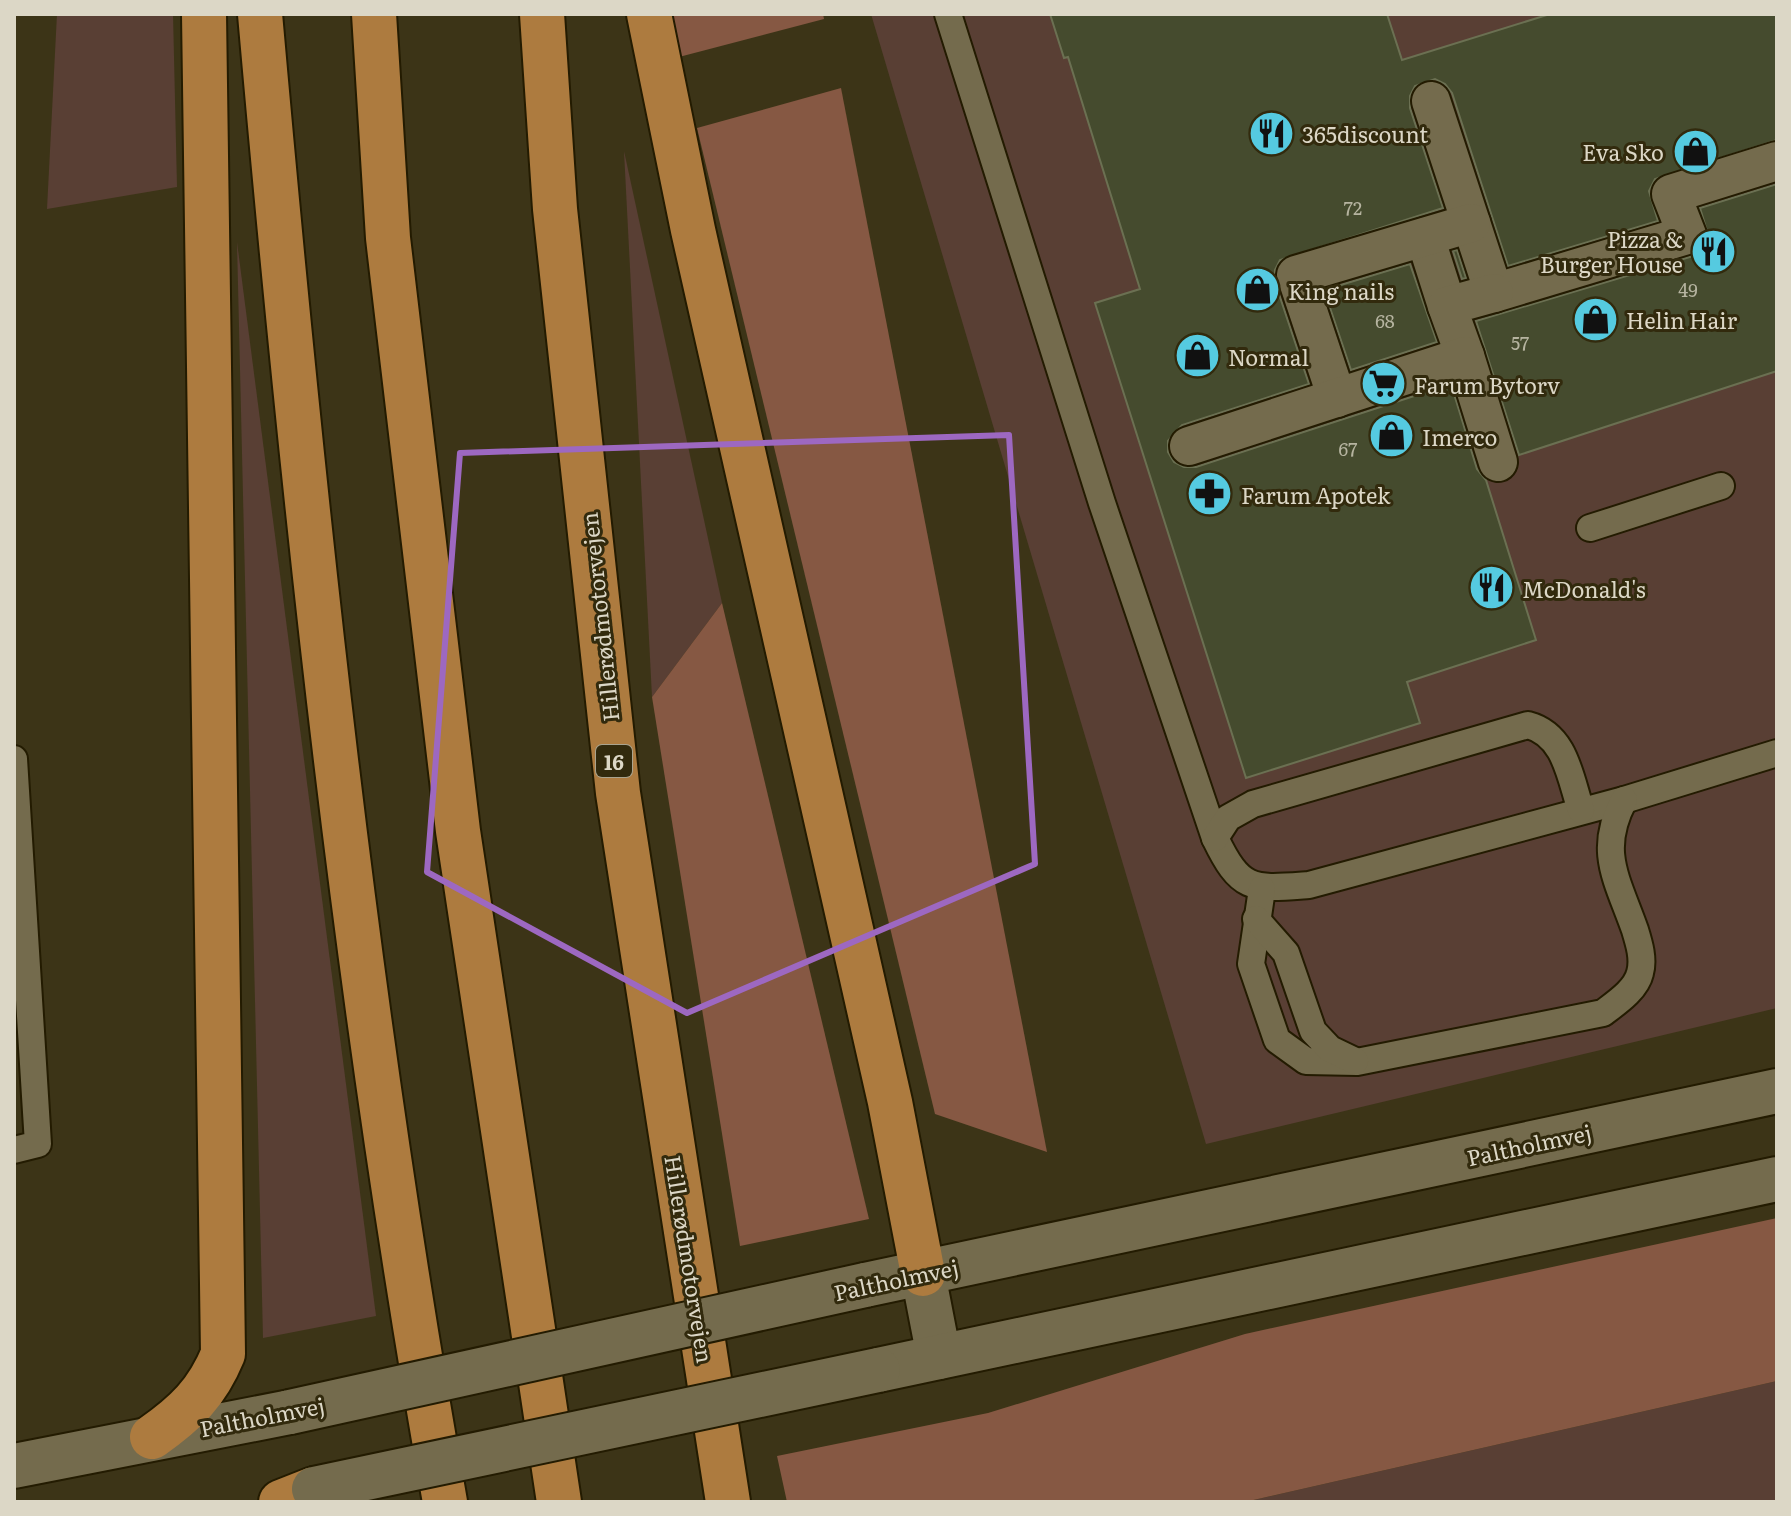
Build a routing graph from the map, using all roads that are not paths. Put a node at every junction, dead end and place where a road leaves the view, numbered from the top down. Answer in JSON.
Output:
{"nodes":[{"id":1,"x":204,"y":14,"type":"edge"},
{"id":2,"x":260,"y":14,"type":"edge"},
{"id":3,"x":374,"y":14,"type":"edge"},
{"id":4,"x":542,"y":14,"type":"edge"},
{"id":5,"x":649,"y":14,"type":"edge"},
{"id":6,"x":948,"y":14,"type":"edge"},
{"id":7,"x":1431,"y":101,"type":"dead end"},
{"id":8,"x":1777,"y":161,"type":"edge"},
{"id":9,"x":1471,"y":223,"type":"junction"},
{"id":10,"x":1425,"y":237,"type":"junction"},
{"id":11,"x":1494,"y":293,"type":"junction"},
{"id":12,"x":1447,"y":306,"type":"junction"},
{"id":13,"x":1465,"y":356,"type":"junction"},
{"id":14,"x":1337,"y":398,"type":"junction"},
{"id":15,"x":1189,"y":446,"type":"dead end"},
{"id":16,"x":1498,"y":462,"type":"dead end"},
{"id":17,"x":1721,"y":486,"type":"dead end"},
{"id":18,"x":1590,"y":528,"type":"dead end"},
{"id":19,"x":1777,"y":753,"type":"edge"},
{"id":20,"x":14,"y":759,"type":"edge"},
{"id":21,"x":1624,"y":800,"type":"junction"},
{"id":22,"x":1581,"y":810,"type":"junction"},
{"id":23,"x":1215,"y":838,"type":"junction"},
{"id":24,"x":1262,"y":889,"type":"junction"},
{"id":25,"x":1256,"y":919,"type":"junction"},
{"id":26,"x":1357,"y":1062,"type":"junction"},
{"id":27,"x":1777,"y":1091,"type":"edge"},
{"id":28,"x":14,"y":1150,"type":"edge"},
{"id":29,"x":1777,"y":1179,"type":"edge"},
{"id":30,"x":923,"y":1274,"type":"junction"},
{"id":31,"x":939,"y":1357,"type":"junction"},
{"id":32,"x":152,"y":1437,"type":"junction"},
{"id":33,"x":14,"y":1466,"type":"edge"},
{"id":34,"x":298,"y":1495,"type":"edge"},
{"id":35,"x":252,"y":1502,"type":"edge"},
{"id":36,"x":445,"y":1502,"type":"edge"},
{"id":37,"x":559,"y":1502,"type":"edge"},
{"id":38,"x":728,"y":1502,"type":"edge"}],
"edges":[{"from":1,"to":32,"type":"highway"},
{"from":2,"to":36,"type":"highway"},
{"from":3,"to":37,"type":"highway"},
{"from":4,"to":38,"type":"highway","name":"Hillerødmotorvejen","number":"16"},
{"from":5,"to":30,"type":"highway"},
{"from":6,"to":23,"type":"lane"},
{"from":7,"to":9,"type":"street"},
{"from":8,"to":11,"type":"street"},
{"from":9,"to":10,"type":"street"},
{"from":9,"to":11,"type":"street"},
{"from":10,"to":12,"type":"street"},
{"from":10,"to":14,"type":"street"},
{"from":11,"to":12,"type":"street"},
{"from":12,"to":13,"type":"street"},
{"from":13,"to":14,"type":"street"},
{"from":13,"to":16,"type":"street"},
{"from":14,"to":15,"type":"street"},
{"from":17,"to":18,"type":"lane"},
{"from":19,"to":21,"type":"lane"},
{"from":20,"to":28,"type":"lane"},
{"from":21,"to":22,"type":"lane"},
{"from":21,"to":26,"type":"lane"},
{"from":22,"to":23,"type":"lane"},
{"from":22,"to":24,"type":"lane"},
{"from":23,"to":24,"type":"lane"},
{"from":24,"to":25,"type":"lane"},
{"from":25,"to":26,"type":"lane"},
{"from":25,"to":26,"type":"lane"},
{"from":27,"to":30,"type":"street","name":"Paltholmvej"},
{"from":29,"to":31,"type":"street"},
{"from":30,"to":31,"type":"street"},
{"from":30,"to":32,"type":"street","name":"Paltholmvej","bridge":true},
{"from":31,"to":34,"type":"street","bridge":true},
{"from":32,"to":33,"type":"street","name":"Paltholmvej"},
{"from":34,"to":35,"type":"street"}]}
